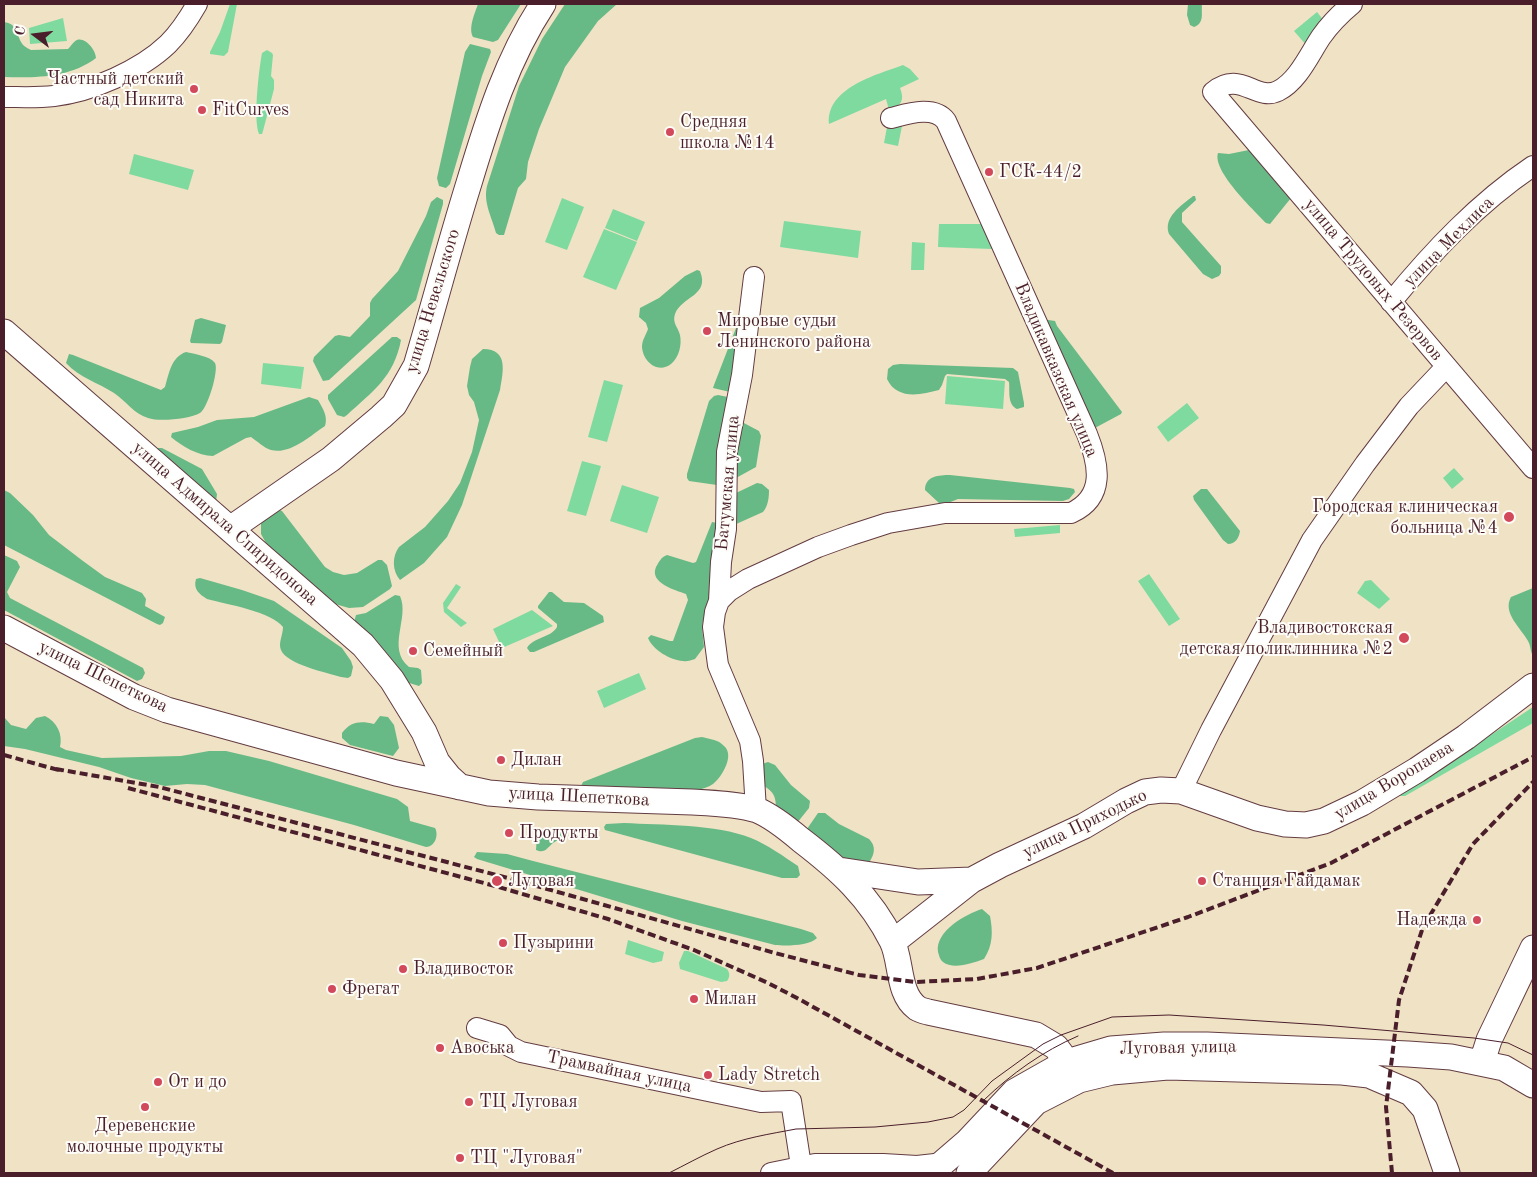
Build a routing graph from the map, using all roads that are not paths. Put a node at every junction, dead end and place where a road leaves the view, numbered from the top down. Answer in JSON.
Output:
{"nodes":[{"id":1,"x":197,"y":4,"type":"edge"},
{"id":2,"x":543,"y":4,"type":"edge"},
{"id":3,"x":1352,"y":4,"type":"edge"},
{"id":4,"x":4,"y":97,"type":"edge"},
{"id":5,"x":891,"y":118,"type":"dead end"},
{"id":6,"x":1533,"y":166,"type":"edge"},
{"id":7,"x":754,"y":277,"type":"dead end"},
{"id":8,"x":1391,"y":302,"type":"junction"},
{"id":9,"x":4,"y":332,"type":"edge"},
{"id":10,"x":1446,"y":367,"type":"junction"},
{"id":11,"x":1533,"y":468,"type":"edge"},
{"id":12,"x":230,"y":529,"type":"junction"},
{"id":13,"x":719,"y":601,"type":"junction"},
{"id":14,"x":4,"y":628,"type":"edge"},
{"id":15,"x":1533,"y":686,"type":"edge"},
{"id":16,"x":425,"y":735,"type":"junction"},
{"id":17,"x":407,"y":776,"type":"junction"},
{"id":18,"x":460,"y":787,"type":"junction"},
{"id":19,"x":1181,"y":791,"type":"junction"},
{"id":20,"x":756,"y":810,"type":"junction"},
{"id":21,"x":839,"y":870,"type":"junction"},
{"id":22,"x":972,"y":880,"type":"junction"},
{"id":23,"x":893,"y":942,"type":"junction"},
{"id":24,"x":1533,"y":948,"type":"edge"},
{"id":25,"x":477,"y":1028,"type":"dead end"},
{"id":26,"x":1067,"y":1062,"type":"junction"},
{"id":27,"x":1482,"y":1062,"type":"junction"},
{"id":28,"x":1533,"y":1085,"type":"edge"},
{"id":29,"x":801,"y":1166,"type":"junction"},
{"id":30,"x":937,"y":1168,"type":"edge"},
{"id":31,"x":771,"y":1173,"type":"edge"},
{"id":32,"x":969,"y":1173,"type":"edge"},
{"id":33,"x":1447,"y":1173,"type":"edge"}],
"edges":[{"from":1,"to":4,"type":"street"},
{"from":2,"to":12,"type":"main road","name":"улица Невельского"},
{"from":3,"to":8,"type":"street","name":"улица Трудовых Резервов"},
{"from":5,"to":13,"type":"street","name":"Владикавказская улица"},
{"from":6,"to":8,"type":"street","name":"улица Мехлиса"},
{"from":7,"to":13,"type":"street","name":"Батумская улица"},
{"from":8,"to":10,"type":"street","name":"улица Трудовых Резервов"},
{"from":9,"to":12,"type":"main road","name":"улица Адмирала Спиридонова"},
{"from":10,"to":11,"type":"street","name":"улица Трудовых Резервов"},
{"from":10,"to":19,"type":"street"},
{"from":12,"to":16,"type":"main road","name":"улица Адмирала Спиридонова"},
{"from":13,"to":20,"type":"street"},
{"from":14,"to":17,"type":"main road","name":"улица Шепеткова"},
{"from":15,"to":19,"type":"main road","name":"улица Воропаева"},
{"from":16,"to":17,"type":"main road","name":"улица Адмирала Спиридонова"},
{"from":16,"to":18,"type":"main road","name":"улица Адмирала Спиридонова"},
{"from":17,"to":18,"type":"main road","name":"улица Шепеткова"},
{"from":18,"to":20,"type":"main road","name":"улица Шепеткова"},
{"from":19,"to":22,"type":"main road","name":"улица Приходько"},
{"from":20,"to":21,"type":"main road","name":"улица Шепеткова"},
{"from":21,"to":22,"type":"main road","name":"улица Приходько"},
{"from":21,"to":23,"type":"main road","name":"улица Шепеткова"},
{"from":22,"to":23,"type":"main road","name":"улица Приходько"},
{"from":23,"to":26,"type":"main road","name":"улица Шепеткова"},
{"from":24,"to":27,"type":"main road"},
{"from":25,"to":29,"type":"street","name":"Трамвайная улица"},
{"from":26,"to":27,"type":"main road","name":"Луговая улица"},
{"from":26,"to":30,"type":"main road","name":"Луговая улица"},
{"from":27,"to":28,"type":"main road","name":"Луговая улица"},
{"from":29,"to":30,"type":"street"},
{"from":29,"to":31,"type":"street"},
{"from":32,"to":33,"type":"main road"}]}
